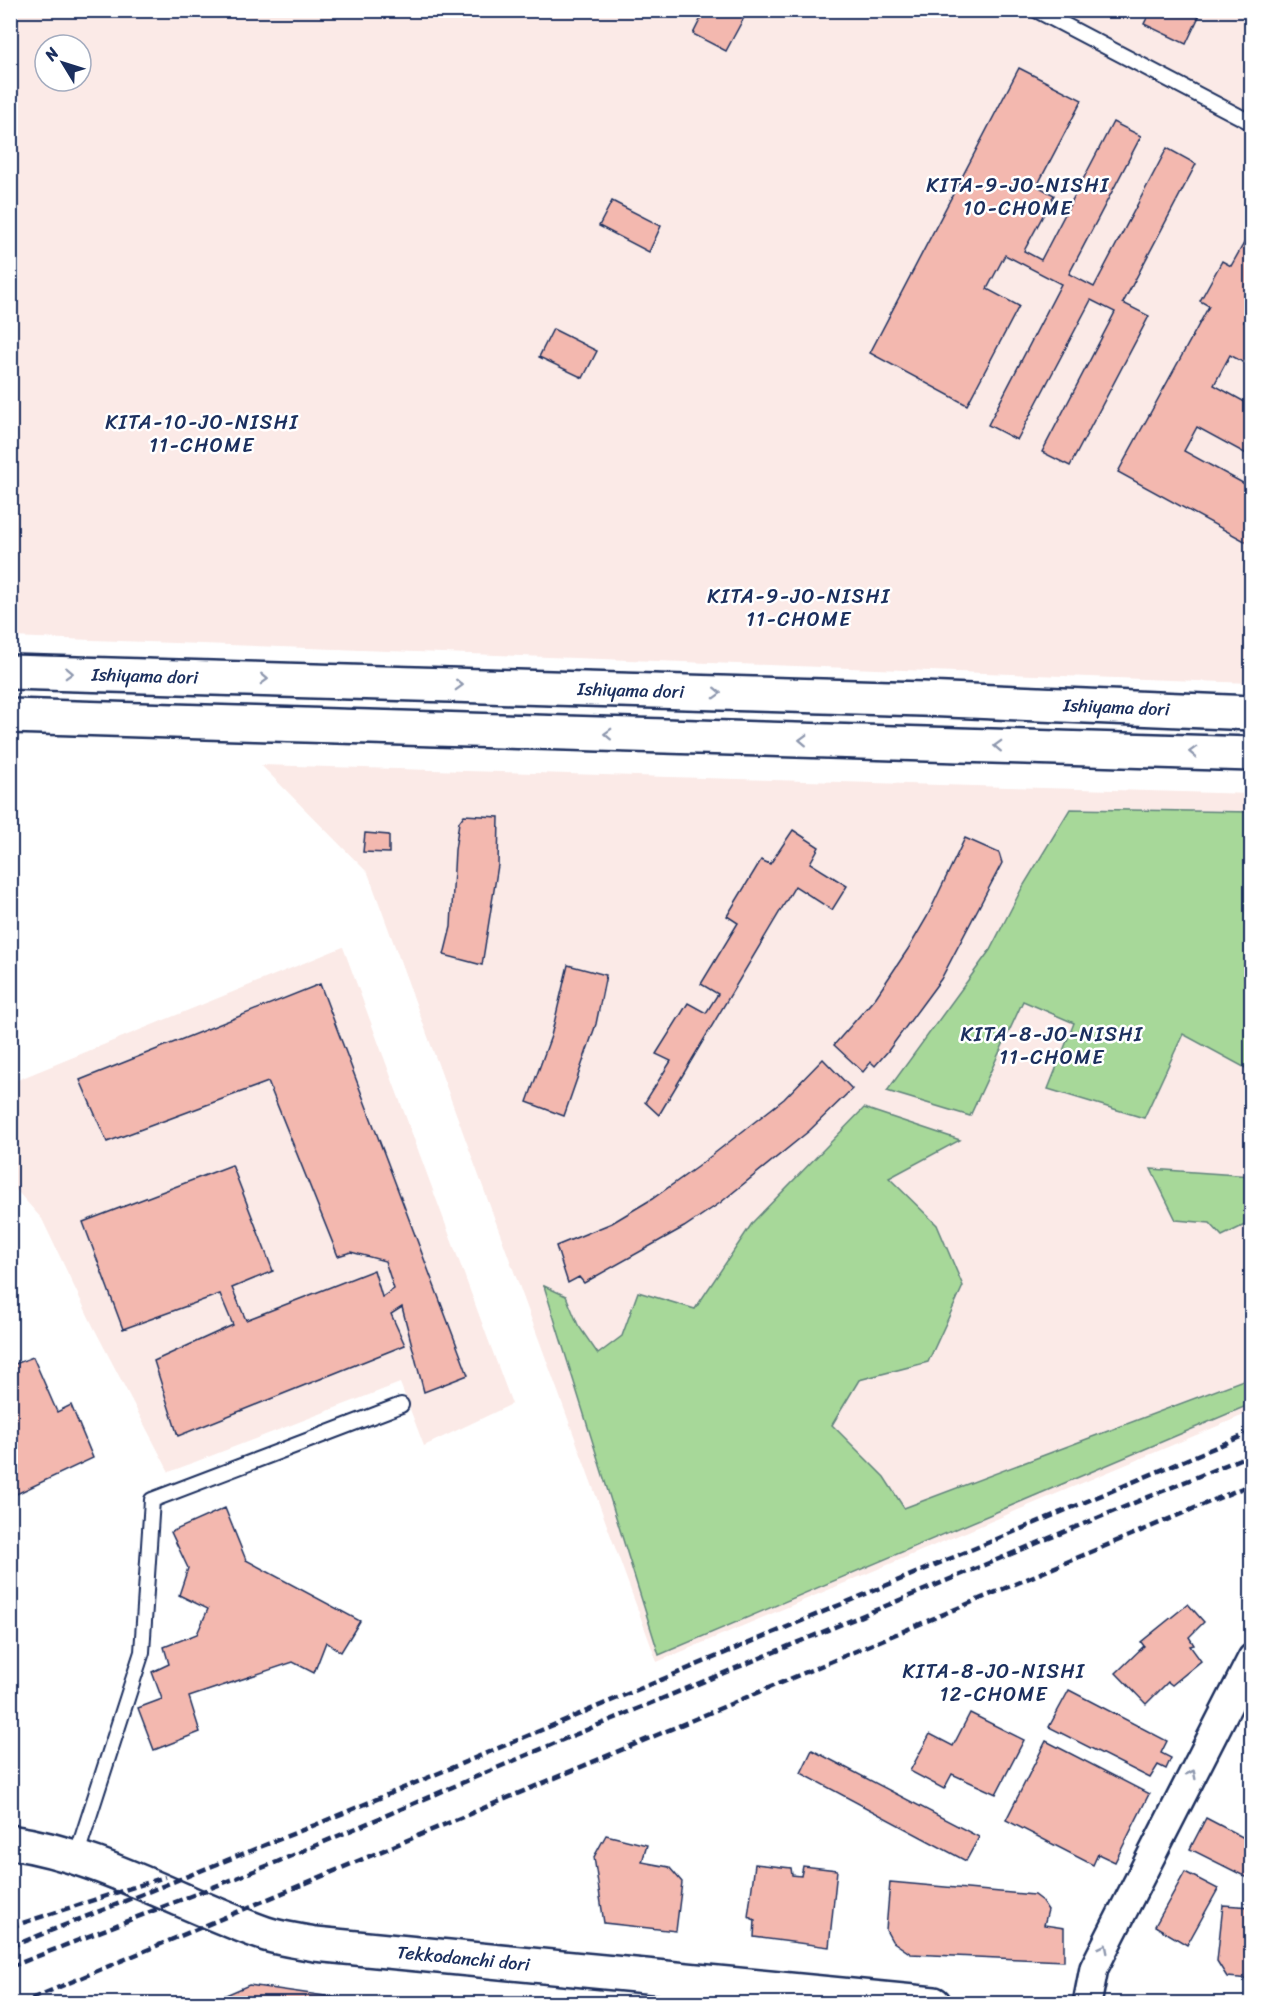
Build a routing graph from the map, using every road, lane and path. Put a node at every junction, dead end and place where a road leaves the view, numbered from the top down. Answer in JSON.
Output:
{"nodes":[{"id":1,"x":1036,"y":10,"type":"edge"},
{"id":2,"x":1251,"y":123,"type":"edge"},
{"id":3,"x":10,"y":672,"type":"edge"},
{"id":4,"x":1251,"y":713,"type":"edge"},
{"id":5,"x":10,"y":716,"type":"edge"},
{"id":6,"x":1251,"y":754,"type":"edge"},
{"id":7,"x":402,"y":1405,"type":"dead end"},
{"id":8,"x":1251,"y":1658,"type":"edge"},
{"id":9,"x":10,"y":1842,"type":"edge"},
{"id":10,"x":76,"y":1857,"type":"junction"},
{"id":11,"x":934,"y":2004,"type":"edge"},
{"id":12,"x":1087,"y":2004,"type":"edge"}],
"edges":[{"from":1,"to":2,"type":"lane"},
{"from":3,"to":4,"type":"main road","name":"Ishiyama dori","one_way":true},
{"from":6,"to":5,"type":"main road","one_way":true},
{"from":7,"to":10,"type":"lane"},
{"from":12,"to":8,"type":"street","one_way":true},
{"from":9,"to":10,"type":"main road","name":"Tekkodanchi dori"},
{"from":10,"to":11,"type":"main road","name":"Tekkodanchi dori"}]}
